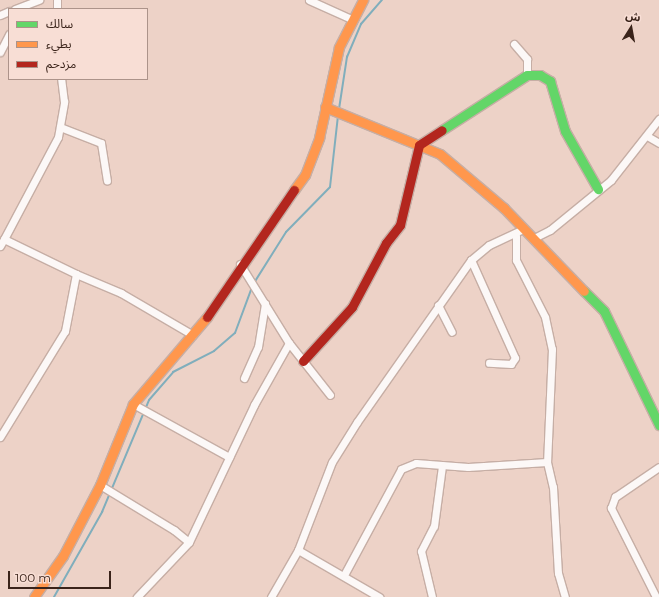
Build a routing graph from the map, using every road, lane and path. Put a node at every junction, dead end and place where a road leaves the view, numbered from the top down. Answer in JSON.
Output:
{"nodes":[{"id":1,"x":39,"y":0,"type":"edge"},
{"id":2,"x":309,"y":0,"type":"edge"},
{"id":3,"x":363,"y":0,"type":"edge"},
{"id":4,"x":24,"y":7,"type":"edge"},
{"id":5,"x":351,"y":19,"type":"junction"},
{"id":6,"x":8,"y":36,"type":"edge"},
{"id":7,"x":514,"y":44,"type":"dead end"},
{"id":8,"x":0,"y":52,"type":"edge"},
{"id":9,"x":527,"y":75,"type":"junction"},
{"id":10,"x":62,"y":80,"type":"edge"},
{"id":11,"x":325,"y":107,"type":"junction"},
{"id":12,"x":659,"y":119,"type":"edge"},
{"id":13,"x":60,"y":127,"type":"junction"},
{"id":14,"x":647,"y":136,"type":"junction"},
{"id":15,"x":659,"y":143,"type":"edge"},
{"id":16,"x":419,"y":144,"type":"junction"},
{"id":17,"x":107,"y":181,"type":"dead end"},
{"id":18,"x":598,"y":189,"type":"junction"},
{"id":19,"x":524,"y":229,"type":"junction"},
{"id":20,"x":516,"y":236,"type":"junction"},
{"id":21,"x":534,"y":238,"type":"junction"},
{"id":22,"x":4,"y":239,"type":"junction"},
{"id":23,"x":0,"y":246,"type":"edge"},
{"id":24,"x":471,"y":260,"type":"junction"},
{"id":25,"x":240,"y":264,"type":"junction"},
{"id":26,"x":76,"y":274,"type":"junction"},
{"id":27,"x":265,"y":304,"type":"junction"},
{"id":28,"x":438,"y":304,"type":"junction"},
{"id":29,"x":452,"y":332,"type":"dead end"},
{"id":30,"x":193,"y":335,"type":"junction"},
{"id":31,"x":289,"y":343,"type":"junction"},
{"id":32,"x":303,"y":361,"type":"junction"},
{"id":33,"x":489,"y":363,"type":"dead end"},
{"id":34,"x":244,"y":378,"type":"dead end"},
{"id":35,"x":330,"y":395,"type":"dead end"},
{"id":36,"x":137,"y":407,"type":"junction"},
{"id":37,"x":659,"y":425,"type":"edge"},
{"id":38,"x":0,"y":437,"type":"edge"},
{"id":39,"x":229,"y":457,"type":"junction"},
{"id":40,"x":547,"y":462,"type":"junction"},
{"id":41,"x":442,"y":466,"type":"junction"},
{"id":42,"x":659,"y":467,"type":"edge"},
{"id":43,"x":100,"y":485,"type":"junction"},
{"id":44,"x":189,"y":542,"type":"junction"},
{"id":45,"x":298,"y":550,"type":"junction"},
{"id":46,"x":344,"y":575,"type":"junction"},
{"id":47,"x":34,"y":597,"type":"edge"},
{"id":48,"x":137,"y":597,"type":"edge"},
{"id":49,"x":271,"y":597,"type":"edge"},
{"id":50,"x":379,"y":597,"type":"edge"},
{"id":51,"x":432,"y":597,"type":"edge"},
{"id":52,"x":565,"y":597,"type":"edge"},
{"id":53,"x":656,"y":597,"type":"edge"}],
"edges":[{"from":1,"to":4,"type":"street"},
{"from":2,"to":5,"type":"street"},
{"from":3,"to":5,"type":"street"},
{"from":5,"to":11,"type":"street"},
{"from":6,"to":8,"type":"street"},
{"from":7,"to":9,"type":"street"},
{"from":9,"to":16,"type":"street"},
{"from":9,"to":18,"type":"street"},
{"from":10,"to":13,"type":"street"},
{"from":11,"to":16,"type":"street"},
{"from":11,"to":25,"type":"street"},
{"from":12,"to":14,"type":"street"},
{"from":13,"to":17,"type":"street"},
{"from":13,"to":22,"type":"street"},
{"from":14,"to":15,"type":"street"},
{"from":14,"to":18,"type":"street"},
{"from":16,"to":19,"type":"street"},
{"from":16,"to":32,"type":"street"},
{"from":18,"to":21,"type":"street"},
{"from":19,"to":20,"type":"street"},
{"from":19,"to":21,"type":"street"},
{"from":20,"to":24,"type":"street"},
{"from":20,"to":40,"type":"street"},
{"from":21,"to":37,"type":"street"},
{"from":22,"to":23,"type":"street"},
{"from":22,"to":26,"type":"street"},
{"from":24,"to":28,"type":"street"},
{"from":24,"to":33,"type":"street"},
{"from":25,"to":27,"type":"street"},
{"from":25,"to":30,"type":"street"},
{"from":26,"to":30,"type":"street"},
{"from":26,"to":38,"type":"street"},
{"from":27,"to":31,"type":"street"},
{"from":27,"to":34,"type":"street"},
{"from":28,"to":29,"type":"street"},
{"from":28,"to":45,"type":"street"},
{"from":30,"to":36,"type":"street"},
{"from":31,"to":32,"type":"street"},
{"from":31,"to":39,"type":"street"},
{"from":32,"to":35,"type":"street"},
{"from":36,"to":39,"type":"street"},
{"from":36,"to":43,"type":"street"},
{"from":39,"to":44,"type":"street"},
{"from":40,"to":41,"type":"street"},
{"from":40,"to":52,"type":"street"},
{"from":41,"to":46,"type":"street"},
{"from":41,"to":51,"type":"street"},
{"from":42,"to":53,"type":"street"},
{"from":43,"to":44,"type":"street"},
{"from":43,"to":47,"type":"street"},
{"from":44,"to":48,"type":"street"},
{"from":45,"to":46,"type":"street"},
{"from":45,"to":49,"type":"street"},
{"from":46,"to":50,"type":"street"}]}
